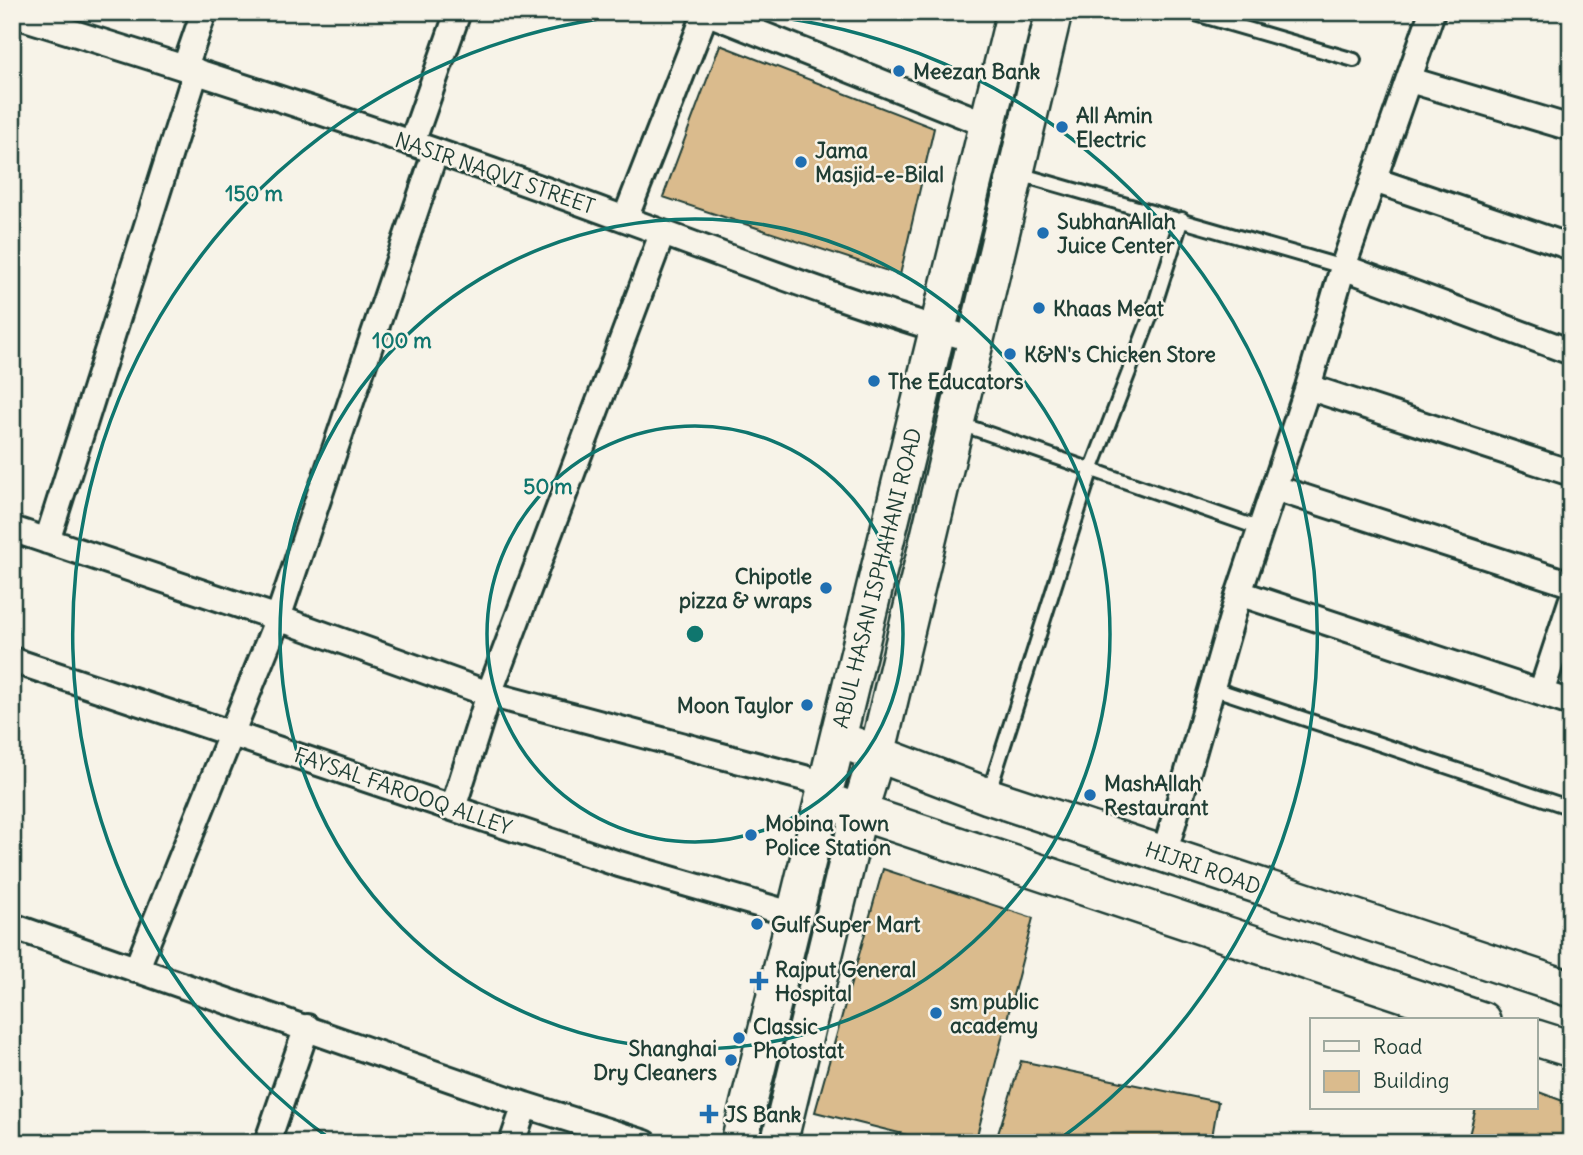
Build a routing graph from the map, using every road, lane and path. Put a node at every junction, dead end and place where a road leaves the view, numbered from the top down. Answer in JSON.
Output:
{"nodes":[{"id":1,"x":204,"y":12,"type":"edge"},
{"id":2,"x":457,"y":12,"type":"edge"},
{"id":3,"x":706,"y":12,"type":"edge"},
{"id":4,"x":1015,"y":12,"type":"edge"},
{"id":5,"x":1054,"y":12,"type":"edge"},
{"id":6,"x":1189,"y":12,"type":"edge"},
{"id":7,"x":1432,"y":12,"type":"edge"},
{"id":8,"x":12,"y":14,"type":"edge"},
{"id":9,"x":1354,"y":60,"type":"dead end"},
{"id":10,"x":190,"y":69,"type":"junction"},
{"id":11,"x":1410,"y":80,"type":"junction"},
{"id":12,"x":988,"y":125,"type":"junction"},
{"id":13,"x":1571,"y":128,"type":"edge"},
{"id":14,"x":412,"y":143,"type":"junction"},
{"id":15,"x":435,"y":153,"type":"junction"},
{"id":16,"x":1015,"y":173,"type":"junction"},
{"id":17,"x":1374,"y":180,"type":"junction"},
{"id":18,"x":625,"y":219,"type":"junction"},
{"id":19,"x":1182,"y":219,"type":"junction"},
{"id":20,"x":662,"y":234,"type":"junction"},
{"id":21,"x":1571,"y":247,"type":"edge"},
{"id":22,"x":1343,"y":267,"type":"junction"},
{"id":23,"x":938,"y":329,"type":"junction"},
{"id":24,"x":975,"y":340,"type":"junction"},
{"id":25,"x":1571,"y":352,"type":"edge"},
{"id":26,"x":1308,"y":387,"type":"junction"},
{"id":27,"x":955,"y":422,"type":"junction"},
{"id":28,"x":1092,"y":468,"type":"junction"},
{"id":29,"x":1571,"y":473,"type":"edge"},
{"id":30,"x":1275,"y":488,"type":"junction"},
{"id":31,"x":12,"y":529,"type":"edge"},
{"id":32,"x":1261,"y":529,"type":"junction"},
{"id":33,"x":47,"y":541,"type":"junction"},
{"id":34,"x":1571,"y":584,"type":"edge"},
{"id":35,"x":1239,"y":593,"type":"junction"},
{"id":36,"x":1571,"y":602,"type":"edge"},
{"id":37,"x":278,"y":618,"type":"junction"},
{"id":38,"x":12,"y":660,"type":"edge"},
{"id":39,"x":1212,"y":688,"type":"junction"},
{"id":40,"x":1541,"y":693,"type":"junction"},
{"id":41,"x":489,"y":694,"type":"junction"},
{"id":42,"x":1571,"y":703,"type":"edge"},
{"id":43,"x":231,"y":732,"type":"junction"},
{"id":44,"x":838,"y":739,"type":"junction"},
{"id":45,"x":877,"y":754,"type":"junction"},
{"id":46,"x":825,"y":792,"type":"junction"},
{"id":47,"x":988,"y":796,"type":"junction"},
{"id":48,"x":1571,"y":807,"type":"edge"},
{"id":49,"x":453,"y":808,"type":"junction"},
{"id":50,"x":859,"y":813,"type":"junction"},
{"id":51,"x":1164,"y":855,"type":"junction"},
{"id":52,"x":795,"y":915,"type":"junction"},
{"id":53,"x":12,"y":926,"type":"edge"},
{"id":54,"x":136,"y":971,"type":"junction"},
{"id":55,"x":1571,"y":989,"type":"edge"},
{"id":56,"x":1476,"y":1018,"type":"edge"},
{"id":57,"x":307,"y":1027,"type":"junction"},
{"id":58,"x":1538,"y":1039,"type":"edge"},
{"id":59,"x":1571,"y":1049,"type":"edge"},
{"id":60,"x":525,"y":1105,"type":"junction"},
{"id":61,"x":267,"y":1143,"type":"edge"},
{"id":62,"x":512,"y":1143,"type":"edge"},
{"id":63,"x":645,"y":1143,"type":"edge"},
{"id":64,"x":739,"y":1143,"type":"edge"},
{"id":65,"x":779,"y":1143,"type":"edge"}],
"edges":[{"from":1,"to":10,"type":"street"},
{"from":2,"to":14,"type":"street"},
{"from":3,"to":12,"type":"street"},
{"from":3,"to":18,"type":"street"},
{"from":4,"to":12,"type":"main road","name":"ABUL HASAN ISPHAHANI ROAD"},
{"from":5,"to":16,"type":"main road","name":"ABUL HASAN ISPHAHANI ROAD"},
{"from":6,"to":9,"type":"lane"},
{"from":7,"to":11,"type":"street"},
{"from":8,"to":10,"type":"street","name":"NASIR NAQVI STREET"},
{"from":10,"to":14,"type":"street","name":"NASIR NAQVI STREET"},
{"from":10,"to":33,"type":"street"},
{"from":11,"to":13,"type":"street"},
{"from":11,"to":17,"type":"street"},
{"from":12,"to":23,"type":"main road","name":"ABUL HASAN ISPHAHANI ROAD"},
{"from":14,"to":15,"type":"street","name":"NASIR NAQVI STREET"},
{"from":15,"to":18,"type":"street","name":"NASIR NAQVI STREET"},
{"from":15,"to":37,"type":"street"},
{"from":16,"to":19,"type":"lane"},
{"from":16,"to":24,"type":"main road","name":"ABUL HASAN ISPHAHANI ROAD"},
{"from":17,"to":21,"type":"street"},
{"from":17,"to":22,"type":"street"},
{"from":18,"to":20,"type":"street","name":"NASIR NAQVI STREET"},
{"from":19,"to":22,"type":"lane"},
{"from":19,"to":28,"type":"lane"},
{"from":20,"to":23,"type":"street","name":"NASIR NAQVI STREET"},
{"from":20,"to":41,"type":"street"},
{"from":22,"to":25,"type":"street"},
{"from":22,"to":26,"type":"street"},
{"from":23,"to":24,"type":"street","name":"NASIR NAQVI STREET"},
{"from":23,"to":44,"type":"main road","name":"ABUL HASAN ISPHAHANI ROAD"},
{"from":24,"to":27,"type":"main road","name":"ABUL HASAN ISPHAHANI ROAD"},
{"from":26,"to":29,"type":"street"},
{"from":26,"to":30,"type":"street"},
{"from":27,"to":28,"type":"lane"},
{"from":27,"to":45,"type":"main road","name":"ABUL HASAN ISPHAHANI ROAD"},
{"from":28,"to":32,"type":"lane"},
{"from":28,"to":47,"type":"lane"},
{"from":30,"to":32,"type":"street"},
{"from":30,"to":34,"type":"street"},
{"from":31,"to":33,"type":"street"},
{"from":32,"to":35,"type":"street"},
{"from":33,"to":37,"type":"street"},
{"from":35,"to":39,"type":"street"},
{"from":35,"to":40,"type":"street"},
{"from":36,"to":40,"type":"street"},
{"from":37,"to":41,"type":"street"},
{"from":37,"to":43,"type":"street"},
{"from":38,"to":43,"type":"street","name":"FAYSAL FAROOQ ALLEY"},
{"from":39,"to":48,"type":"lane"},
{"from":39,"to":51,"type":"street"},
{"from":40,"to":42,"type":"street"},
{"from":41,"to":46,"type":"street"},
{"from":41,"to":49,"type":"street"},
{"from":43,"to":49,"type":"street","name":"FAYSAL FAROOQ ALLEY"},
{"from":43,"to":54,"type":"street"},
{"from":44,"to":45,"type":"main road","name":"HIJRI ROAD"},
{"from":44,"to":46,"type":"main road","name":"ABUL HASAN ISPHAHANI ROAD"},
{"from":45,"to":47,"type":"main road","name":"HIJRI ROAD"},
{"from":45,"to":50,"type":"main road","name":"ABUL HASAN ISPHAHANI ROAD"},
{"from":46,"to":50,"type":"main road"},
{"from":46,"to":52,"type":"main road","name":"ABUL HASAN ISPHAHANI ROAD"},
{"from":47,"to":51,"type":"main road","name":"HIJRI ROAD"},
{"from":49,"to":52,"type":"street","name":"FAYSAL FAROOQ ALLEY"},
{"from":50,"to":56,"type":"main road"},
{"from":50,"to":65,"type":"main road","name":"ABUL HASAN ISPHAHANI ROAD"},
{"from":51,"to":55,"type":"main road","name":"HIJRI ROAD"},
{"from":52,"to":64,"type":"main road","name":"ABUL HASAN ISPHAHANI ROAD"},
{"from":53,"to":54,"type":"street"},
{"from":54,"to":57,"type":"street"},
{"from":57,"to":60,"type":"street"},
{"from":57,"to":61,"type":"street"},
{"from":58,"to":59,"type":"main road"},
{"from":60,"to":62,"type":"street"},
{"from":60,"to":63,"type":"street"}]}
